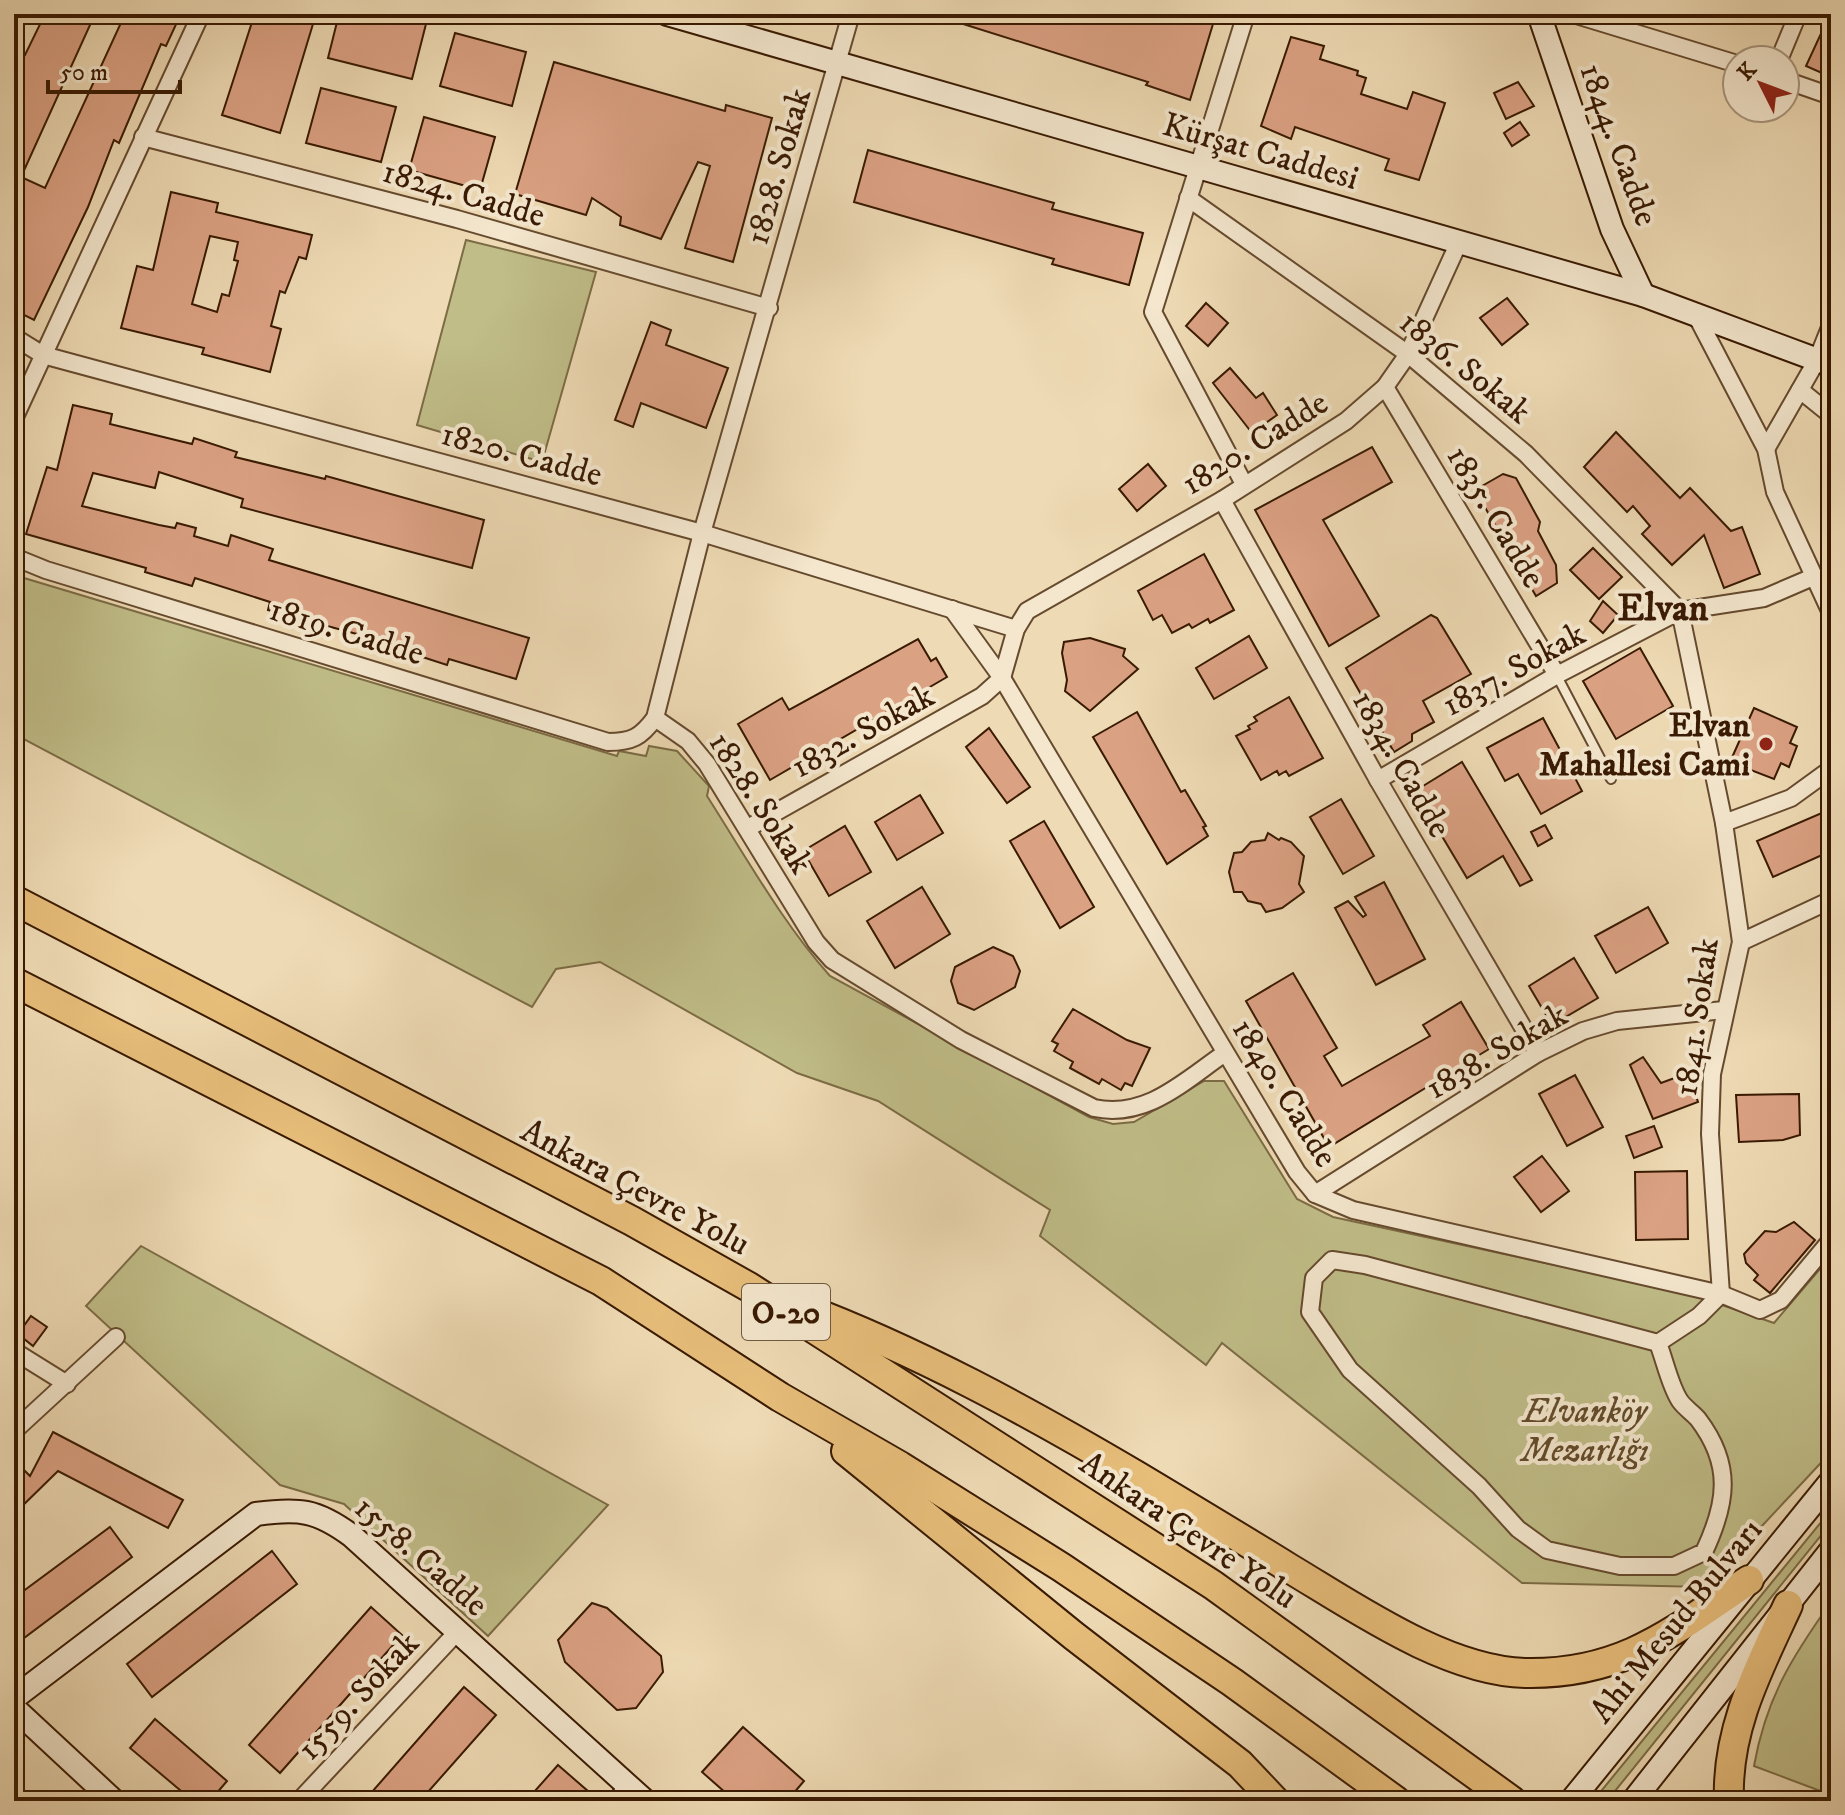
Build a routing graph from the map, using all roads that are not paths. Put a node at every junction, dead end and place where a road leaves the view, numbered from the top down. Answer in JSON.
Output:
{"nodes":[{"id":1,"x":201,"y":14,"type":"edge"},
{"id":2,"x":667,"y":14,"type":"edge"},
{"id":3,"x":851,"y":14,"type":"edge"},
{"id":4,"x":1246,"y":14,"type":"edge"},
{"id":5,"x":1539,"y":14,"type":"edge"},
{"id":6,"x":1573,"y":14,"type":"edge"},
{"id":7,"x":1798,"y":14,"type":"edge"},
{"id":8,"x":1786,"y":44,"type":"edge"},
{"id":9,"x":1721,"y":59,"type":"edge"},
{"id":10,"x":837,"y":61,"type":"junction"},
{"id":11,"x":1801,"y":86,"type":"edge"},
{"id":12,"x":1831,"y":96,"type":"edge"},
{"id":13,"x":143,"y":137,"type":"junction"},
{"id":14,"x":1199,"y":168,"type":"junction"},
{"id":15,"x":1188,"y":198,"type":"junction"},
{"id":16,"x":1459,"y":242,"type":"junction"},
{"id":17,"x":1643,"y":295,"type":"junction"},
{"id":18,"x":769,"y":308,"type":"junction"},
{"id":19,"x":1696,"y":315,"type":"junction"},
{"id":20,"x":1831,"y":325,"type":"edge"},
{"id":21,"x":14,"y":337,"type":"edge"},
{"id":22,"x":1408,"y":354,"type":"junction"},
{"id":23,"x":43,"y":355,"type":"junction"},
{"id":24,"x":1824,"y":362,"type":"edge"},
{"id":25,"x":1385,"y":387,"type":"junction"},
{"id":26,"x":1800,"y":390,"type":"junction"},
{"id":27,"x":1831,"y":415,"type":"edge"},
{"id":28,"x":14,"y":419,"type":"edge"},
{"id":29,"x":1766,"y":449,"type":"junction"},
{"id":30,"x":1244,"y":484,"type":"junction"},
{"id":31,"x":1222,"y":500,"type":"junction"},
{"id":32,"x":702,"y":533,"type":"junction"},
{"id":33,"x":14,"y":557,"type":"edge"},
{"id":34,"x":1813,"y":577,"type":"junction"},
{"id":35,"x":952,"y":609,"type":"junction"},
{"id":36,"x":1680,"y":611,"type":"junction"},
{"id":37,"x":1831,"y":613,"type":"edge"},
{"id":38,"x":1016,"y":629,"type":"junction"},
{"id":39,"x":1557,"y":675,"type":"junction"},
{"id":40,"x":1002,"y":678,"type":"junction"},
{"id":41,"x":655,"y":718,"type":"junction"},
{"id":42,"x":1831,"y":769,"type":"edge"},
{"id":43,"x":1611,"y":779,"type":"dead end"},
{"id":44,"x":1378,"y":780,"type":"junction"},
{"id":45,"x":1724,"y":823,"type":"junction"},
{"id":46,"x":748,"y":828,"type":"junction"},
{"id":47,"x":14,"y":900,"type":"edge"},
{"id":48,"x":1831,"y":900,"type":"edge"},
{"id":49,"x":1741,"y":942,"type":"junction"},
{"id":50,"x":14,"y":982,"type":"edge"},
{"id":51,"x":1724,"y":1010,"type":"junction"},
{"id":52,"x":1225,"y":1053,"type":"junction"},
{"id":53,"x":1538,"y":1053,"type":"junction"},
{"id":54,"x":1315,"y":1194,"type":"junction"},
{"id":55,"x":1831,"y":1240,"type":"edge"},
{"id":56,"x":749,"y":1287,"type":"junction"},
{"id":57,"x":1721,"y":1294,"type":"junction"},
{"id":58,"x":116,"y":1337,"type":"dead end"},
{"id":59,"x":1658,"y":1343,"type":"junction"},
{"id":60,"x":14,"y":1351,"type":"edge"},
{"id":61,"x":67,"y":1384,"type":"junction"},
{"id":62,"x":780,"y":1397,"type":"junction"},
{"id":63,"x":14,"y":1431,"type":"edge"},
{"id":64,"x":1831,"y":1481,"type":"edge"},
{"id":65,"x":1831,"y":1550,"type":"edge"},
{"id":66,"x":1749,"y":1580,"type":"junction"},
{"id":67,"x":1788,"y":1605,"type":"junction"},
{"id":68,"x":458,"y":1631,"type":"junction"},
{"id":69,"x":14,"y":1698,"type":"edge"},
{"id":70,"x":14,"y":1708,"type":"edge"},
{"id":71,"x":630,"y":1796,"type":"edge"},
{"id":72,"x":114,"y":1801,"type":"edge"},
{"id":73,"x":299,"y":1801,"type":"edge"},
{"id":74,"x":1275,"y":1801,"type":"edge"},
{"id":75,"x":1396,"y":1801,"type":"edge"},
{"id":76,"x":1512,"y":1801,"type":"edge"},
{"id":77,"x":1571,"y":1801,"type":"edge"},
{"id":78,"x":1633,"y":1801,"type":"edge"},
{"id":79,"x":1729,"y":1801,"type":"edge"}],
"edges":[{"from":1,"to":13,"type":"street"},
{"from":2,"to":10,"type":"street","name":"Kürşat Caddesi"},
{"from":3,"to":10,"type":"street","name":"1828. Sokak"},
{"from":4,"to":14,"type":"street"},
{"from":5,"to":17,"type":"street","name":"1844. Cadde"},
{"from":6,"to":9,"type":"street"},
{"from":7,"to":8,"type":"street"},
{"from":10,"to":14,"type":"street","name":"Kürşat Caddesi"},
{"from":10,"to":18,"type":"street","name":"1828. Sokak"},
{"from":11,"to":12,"type":"street"},
{"from":13,"to":18,"type":"street","name":"1824. Cadde"},
{"from":13,"to":23,"type":"street"},
{"from":14,"to":15,"type":"street"},
{"from":14,"to":16,"type":"street","name":"Kürşat Caddesi"},
{"from":15,"to":22,"type":"street","name":"1836. Sokak"},
{"from":15,"to":30,"type":"street"},
{"from":16,"to":17,"type":"street","name":"Kürşat Caddesi"},
{"from":16,"to":22,"type":"street","name":"1820. Cadde"},
{"from":17,"to":19,"type":"street","name":"Kürşat Caddesi"},
{"from":18,"to":32,"type":"street","name":"1828. Sokak"},
{"from":19,"to":24,"type":"street","name":"Kürşat Caddesi"},
{"from":19,"to":29,"type":"street"},
{"from":20,"to":24,"type":"street"},
{"from":21,"to":23,"type":"street","name":"1820. Cadde"},
{"from":22,"to":25,"type":"street","name":"1820. Cadde"},
{"from":22,"to":36,"type":"street","name":"1836. Sokak"},
{"from":23,"to":28,"type":"street"},
{"from":23,"to":32,"type":"street","name":"1820. Cadde"},
{"from":24,"to":26,"type":"street"},
{"from":25,"to":30,"type":"street","name":"1820. Cadde"},
{"from":25,"to":39,"type":"street","name":"1835. Cadde"},
{"from":26,"to":27,"type":"street"},
{"from":26,"to":29,"type":"street"},
{"from":29,"to":34,"type":"street"},
{"from":30,"to":31,"type":"street","name":"1820. Cadde"},
{"from":31,"to":38,"type":"street","name":"1820. Cadde"},
{"from":31,"to":44,"type":"street","name":"1834. Cadde"},
{"from":32,"to":35,"type":"street","name":"1820. Cadde"},
{"from":32,"to":41,"type":"street","name":"1828. Sokak"},
{"from":33,"to":41,"type":"street","name":"1819. Cadde"},
{"from":34,"to":36,"type":"street","name":"1837. Sokak"},
{"from":34,"to":37,"type":"street"},
{"from":35,"to":38,"type":"street","name":"1820. Cadde"},
{"from":35,"to":40,"type":"street","name":"1840. Cadde"},
{"from":36,"to":39,"type":"street","name":"1837. Sokak"},
{"from":36,"to":45,"type":"street","name":"1841. Sokak"},
{"from":38,"to":40,"type":"street","name":"1820. Cadde"},
{"from":39,"to":43,"type":"lane"},
{"from":39,"to":44,"type":"street","name":"1837. Sokak"},
{"from":40,"to":46,"type":"street","name":"1832. Sokak"},
{"from":40,"to":52,"type":"street","name":"1840. Cadde"},
{"from":41,"to":46,"type":"street","name":"1828. Sokak"},
{"from":42,"to":45,"type":"street"},
{"from":44,"to":53,"type":"street","name":"1834. Cadde"},
{"from":45,"to":49,"type":"street","name":"1841. Sokak"},
{"from":46,"to":52,"type":"street","name":"1828. Sokak"},
{"from":47,"to":56,"type":"highway","name":"Ankara Çevre Yolu","number":"O-20"},
{"from":48,"to":49,"type":"street"},
{"from":49,"to":51,"type":"street","name":"1841. Sokak"},
{"from":50,"to":62,"type":"highway","number":"O-20"},
{"from":51,"to":53,"type":"street","name":"1838. Sokak"},
{"from":51,"to":57,"type":"street","name":"1841. Sokak"},
{"from":52,"to":54,"type":"street","name":"1840. Cadde"},
{"from":53,"to":54,"type":"street","name":"1838. Sokak"},
{"from":54,"to":57,"type":"street","name":"1840. Cadde"},
{"from":55,"to":57,"type":"street","name":"1840. Cadde"},
{"from":56,"to":66,"type":"highway"},
{"from":56,"to":76,"type":"highway","name":"Ankara Çevre Yolu","number":"O-20"},
{"from":57,"to":59,"type":"street"},
{"from":58,"to":61,"type":"street"},
{"from":59,"to":59,"type":"street"},
{"from":60,"to":61,"type":"street"},
{"from":61,"to":63,"type":"street"},
{"from":62,"to":74,"type":"highway"},
{"from":62,"to":75,"type":"highway","number":"O-20"},
{"from":64,"to":66,"type":"street","name":"Ahi Mesud Bulvarı"},
{"from":65,"to":67,"type":"street"},
{"from":66,"to":77,"type":"street","name":"Ahi Mesud Bulvarı"},
{"from":67,"to":78,"type":"street"},
{"from":67,"to":79,"type":"highway"},
{"from":68,"to":69,"type":"street","name":"1558. Cadde"},
{"from":68,"to":71,"type":"street","name":"1558. Cadde"},
{"from":68,"to":73,"type":"street","name":"1559. Sokak"},
{"from":70,"to":72,"type":"street"}]}
